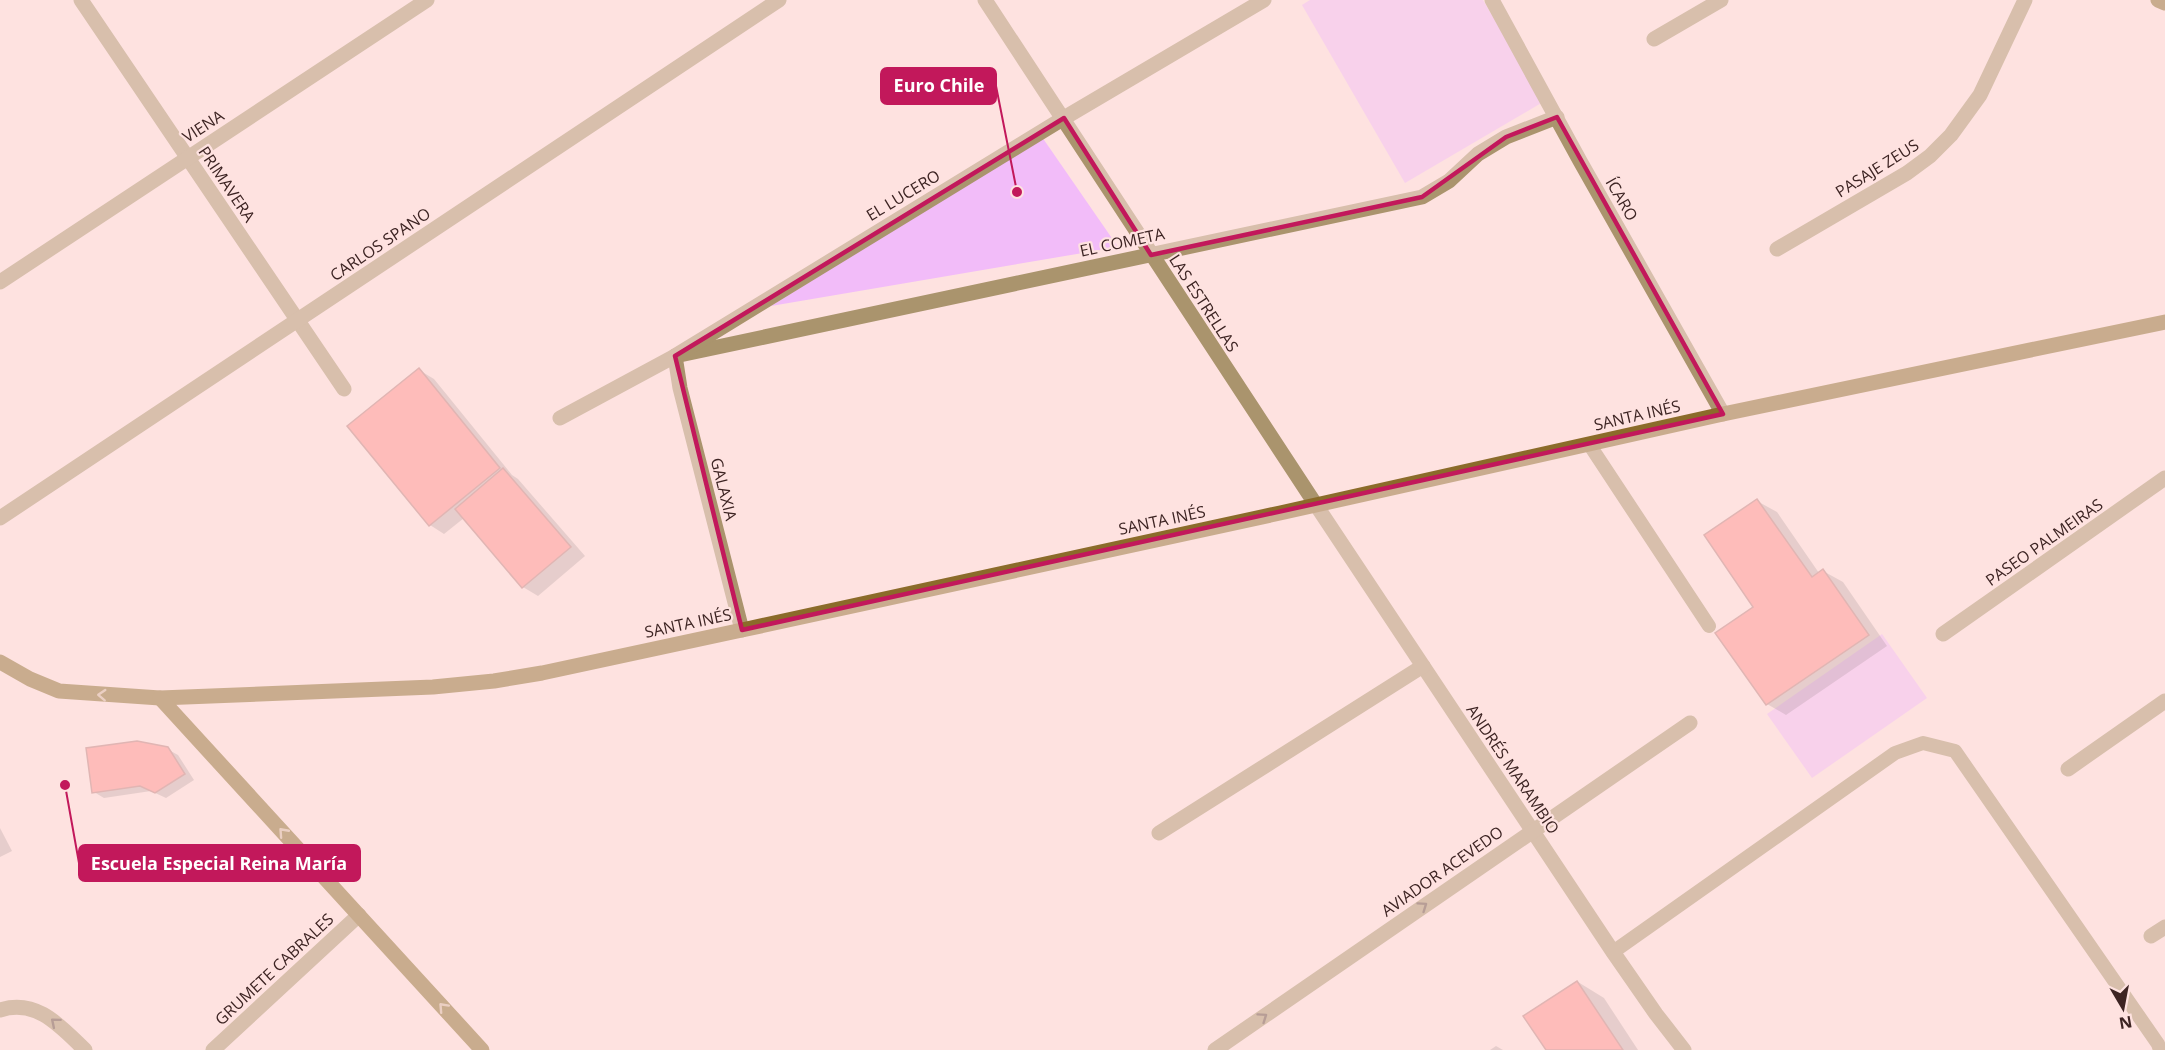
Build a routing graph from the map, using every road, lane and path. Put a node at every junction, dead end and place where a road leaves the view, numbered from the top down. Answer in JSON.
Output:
{"nodes":[{"id":1,"x":81,"y":0,"type":"edge"},
{"id":2,"x":427,"y":0,"type":"edge"},
{"id":3,"x":779,"y":0,"type":"edge"},
{"id":4,"x":985,"y":0,"type":"edge"},
{"id":5,"x":1264,"y":0,"type":"edge"},
{"id":6,"x":1492,"y":0,"type":"edge"},
{"id":7,"x":1721,"y":0,"type":"edge"},
{"id":8,"x":2025,"y":0,"type":"edge"},
{"id":9,"x":2158,"y":0,"type":"edge"},
{"id":10,"x":2165,"y":3,"type":"edge"},
{"id":11,"x":1654,"y":39,"type":"dead end"},
{"id":12,"x":1557,"y":117,"type":"junction"},
{"id":13,"x":1064,"y":118,"type":"junction"},
{"id":14,"x":188,"y":158,"type":"junction"},
{"id":15,"x":1777,"y":249,"type":"dead end"},
{"id":16,"x":1151,"y":255,"type":"junction"},
{"id":17,"x":0,"y":282,"type":"edge"},
{"id":18,"x":298,"y":320,"type":"junction"},
{"id":19,"x":2165,"y":322,"type":"edge"},
{"id":20,"x":675,"y":356,"type":"junction"},
{"id":21,"x":344,"y":389,"type":"dead end"},
{"id":22,"x":1723,"y":414,"type":"junction"},
{"id":23,"x":560,"y":418,"type":"dead end"},
{"id":24,"x":1589,"y":444,"type":"junction"},
{"id":25,"x":2165,"y":478,"type":"edge"},
{"id":26,"x":1316,"y":505,"type":"junction"},
{"id":27,"x":0,"y":518,"type":"edge"},
{"id":28,"x":1709,"y":626,"type":"dead end"},
{"id":29,"x":742,"y":630,"type":"junction"},
{"id":30,"x":1943,"y":634,"type":"dead end"},
{"id":31,"x":0,"y":662,"type":"edge"},
{"id":32,"x":1423,"y":666,"type":"junction"},
{"id":33,"x":160,"y":698,"type":"junction"},
{"id":34,"x":2165,"y":701,"type":"edge"},
{"id":35,"x":1690,"y":723,"type":"dead end"},
{"id":36,"x":2068,"y":769,"type":"dead end"},
{"id":37,"x":1532,"y":830,"type":"junction"},
{"id":38,"x":1159,"y":833,"type":"dead end"},
{"id":39,"x":359,"y":915,"type":"junction"},
{"id":40,"x":2165,"y":927,"type":"edge"},
{"id":41,"x":2151,"y":936,"type":"dead end"},
{"id":42,"x":1613,"y":952,"type":"junction"},
{"id":43,"x":0,"y":1010,"type":"edge"},
{"id":44,"x":85,"y":1050,"type":"edge"},
{"id":45,"x":213,"y":1050,"type":"edge"},
{"id":46,"x":482,"y":1050,"type":"edge"},
{"id":47,"x":1215,"y":1050,"type":"edge"},
{"id":48,"x":1684,"y":1050,"type":"edge"},
{"id":49,"x":2160,"y":1050,"type":"edge"}],
"edges":[{"from":1,"to":14,"type":"street","name":"PRIMAVERA"},
{"from":2,"to":14,"type":"street","name":"VIENA"},
{"from":3,"to":18,"type":"street","name":"CARLOS SPANO"},
{"from":4,"to":13,"type":"street","name":"LAS ESTRELLAS"},
{"from":5,"to":13,"type":"street","name":"EL LUCERO"},
{"from":6,"to":12,"type":"street","name":"ÍCARO"},
{"from":7,"to":11,"type":"street"},
{"from":8,"to":15,"type":"street","name":"PASAJE ZEUS"},
{"from":9,"to":10,"type":"street"},
{"from":12,"to":16,"type":"street","name":"EL COMETA"},
{"from":12,"to":22,"type":"street","name":"ÍCARO"},
{"from":13,"to":16,"type":"street","name":"LAS ESTRELLAS"},
{"from":13,"to":20,"type":"street","name":"EL LUCERO"},
{"from":14,"to":17,"type":"street","name":"VIENA"},
{"from":14,"to":18,"type":"street","name":"PRIMAVERA"},
{"from":16,"to":20,"type":"street","name":"EL COMETA"},
{"from":16,"to":26,"type":"street","name":"LAS ESTRELLAS"},
{"from":18,"to":21,"type":"street","name":"PRIMAVERA"},
{"from":18,"to":27,"type":"street","name":"CARLOS SPANO"},
{"from":19,"to":22,"type":"street","name":"SANTA INÉS"},
{"from":20,"to":23,"type":"street","name":"EL LUCERO"},
{"from":20,"to":29,"type":"street","name":"GALAXIA"},
{"from":22,"to":24,"type":"street","name":"SANTA INÉS"},
{"from":24,"to":26,"type":"street","name":"SANTA INÉS"},
{"from":24,"to":28,"type":"lane"},
{"from":25,"to":30,"type":"street","name":"PASEO PALMEIRAS"},
{"from":26,"to":29,"type":"street","name":"SANTA INÉS"},
{"from":26,"to":32,"type":"street","name":"ANDRÉS MARAMBIO"},
{"from":29,"to":33,"type":"street","name":"SANTA INÉS"},
{"from":33,"to":31,"type":"street","name":"SANTA INÉS","one_way":true},
{"from":32,"to":37,"type":"street","name":"ANDRÉS MARAMBIO"},
{"from":32,"to":38,"type":"street"},
{"from":39,"to":33,"type":"street","one_way":true},
{"from":34,"to":36,"type":"street"},
{"from":35,"to":37,"type":"street","name":"AVIADOR ACEVEDO"},
{"from":37,"to":42,"type":"street","name":"ANDRÉS MARAMBIO"},
{"from":47,"to":37,"type":"street","name":"AVIADOR ACEVEDO","one_way":true},
{"from":39,"to":45,"type":"street","name":"GRUMETE CABRALES"},
{"from":46,"to":39,"type":"street","one_way":true},
{"from":40,"to":41,"type":"street"},
{"from":42,"to":48,"type":"street","name":"ANDRÉS MARAMBIO"},
{"from":42,"to":49,"type":"lane"},
{"from":44,"to":43,"type":"street","one_way":true}]}
